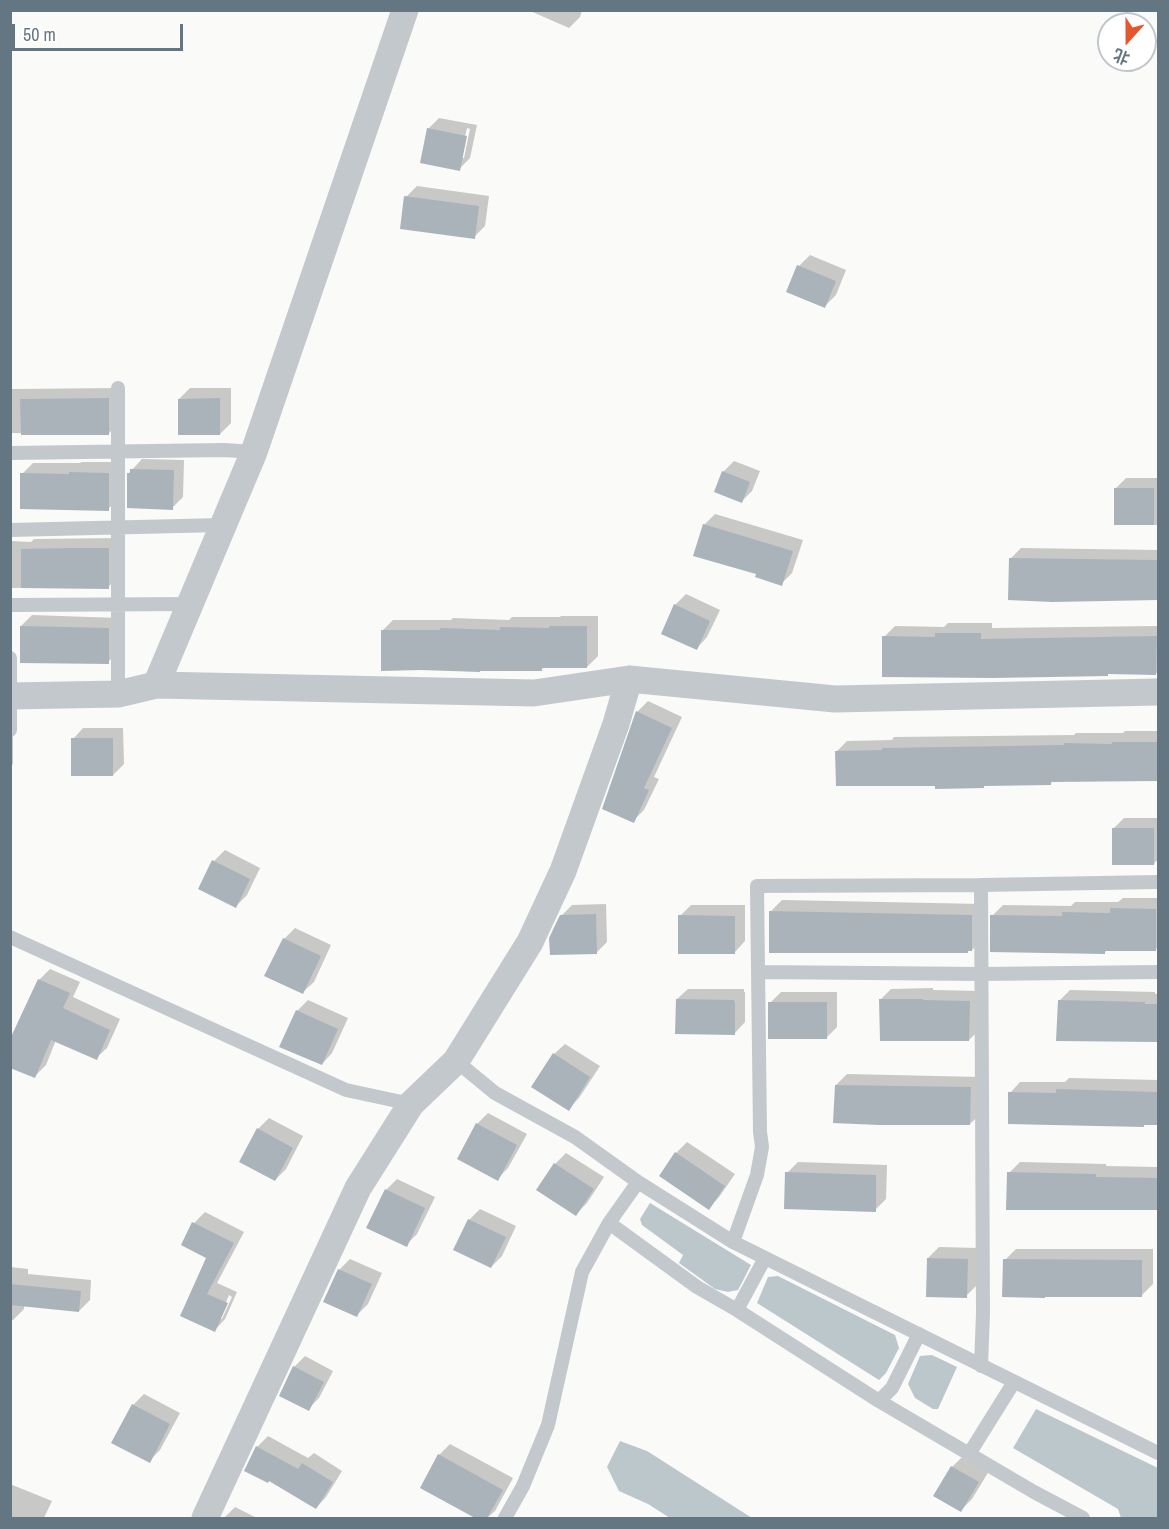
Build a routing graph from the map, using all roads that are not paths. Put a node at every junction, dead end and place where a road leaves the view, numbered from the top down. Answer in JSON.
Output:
{"nodes":[{"id":1,"x":405,"y":10,"type":"edge"},
{"id":2,"x":118,"y":388,"type":"dead end"},
{"id":3,"x":118,"y":452,"type":"junction"},
{"id":4,"x":254,"y":452,"type":"junction"},
{"id":5,"x":10,"y":453,"type":"edge"},
{"id":6,"x":222,"y":525,"type":"junction"},
{"id":7,"x":118,"y":528,"type":"junction"},
{"id":8,"x":10,"y":530,"type":"edge"},
{"id":9,"x":118,"y":604,"type":"junction"},
{"id":10,"x":191,"y":604,"type":"junction"},
{"id":11,"x":10,"y":605,"type":"edge"},
{"id":12,"x":10,"y":658,"type":"edge"},
{"id":13,"x":629,"y":680,"type":"junction"},
{"id":14,"x":156,"y":685,"type":"junction"},
{"id":15,"x":1158,"y":692,"type":"edge"},
{"id":16,"x":118,"y":694,"type":"junction"},
{"id":17,"x":11,"y":696,"type":"edge"},
{"id":18,"x":10,"y":730,"type":"edge"},
{"id":19,"x":1158,"y":882,"type":"edge"},
{"id":20,"x":981,"y":885,"type":"junction"},
{"id":21,"x":10,"y":937,"type":"edge"},
{"id":22,"x":758,"y":972,"type":"junction"},
{"id":23,"x":1158,"y":972,"type":"edge"},
{"id":24,"x":981,"y":974,"type":"junction"},
{"id":25,"x":456,"y":1061,"type":"junction"},
{"id":26,"x":411,"y":1104,"type":"junction"},
{"id":27,"x":638,"y":1182,"type":"junction"},
{"id":28,"x":609,"y":1223,"type":"junction"},
{"id":29,"x":733,"y":1242,"type":"junction"},
{"id":30,"x":765,"y":1258,"type":"junction"},
{"id":31,"x":738,"y":1310,"type":"junction"},
{"id":32,"x":919,"y":1334,"type":"junction"},
{"id":33,"x":981,"y":1366,"type":"junction"},
{"id":34,"x":1014,"y":1382,"type":"junction"},
{"id":35,"x":879,"y":1401,"type":"junction"},
{"id":36,"x":969,"y":1454,"type":"junction"},
{"id":37,"x":1158,"y":1454,"type":"edge"},
{"id":38,"x":205,"y":1518,"type":"edge"},
{"id":39,"x":505,"y":1518,"type":"edge"},
{"id":40,"x":1083,"y":1518,"type":"edge"}],
"edges":[{"from":1,"to":4,"type":"street"},
{"from":2,"to":3,"type":"lane"},
{"from":3,"to":4,"type":"lane"},
{"from":3,"to":5,"type":"lane"},
{"from":3,"to":7,"type":"lane"},
{"from":4,"to":6,"type":"street"},
{"from":6,"to":7,"type":"lane"},
{"from":6,"to":10,"type":"street"},
{"from":7,"to":8,"type":"lane"},
{"from":7,"to":9,"type":"lane"},
{"from":9,"to":10,"type":"lane"},
{"from":9,"to":11,"type":"lane"},
{"from":9,"to":16,"type":"lane"},
{"from":10,"to":14,"type":"street"},
{"from":12,"to":17,"type":"lane"},
{"from":13,"to":14,"type":"street"},
{"from":13,"to":15,"type":"street"},
{"from":13,"to":25,"type":"street"},
{"from":14,"to":16,"type":"street"},
{"from":16,"to":17,"type":"street"},
{"from":17,"to":18,"type":"lane"},
{"from":19,"to":20,"type":"lane"},
{"from":20,"to":22,"type":"lane"},
{"from":20,"to":24,"type":"lane"},
{"from":21,"to":26,"type":"lane"},
{"from":22,"to":24,"type":"lane"},
{"from":22,"to":29,"type":"lane"},
{"from":23,"to":24,"type":"lane"},
{"from":24,"to":33,"type":"lane"},
{"from":25,"to":26,"type":"street"},
{"from":25,"to":27,"type":"lane"},
{"from":26,"to":38,"type":"street"},
{"from":27,"to":28,"type":"lane"},
{"from":27,"to":29,"type":"lane"},
{"from":28,"to":31,"type":"lane"},
{"from":28,"to":39,"type":"lane"},
{"from":29,"to":30,"type":"lane"},
{"from":30,"to":31,"type":"lane"},
{"from":30,"to":32,"type":"lane"},
{"from":31,"to":35,"type":"lane"},
{"from":32,"to":33,"type":"lane"},
{"from":32,"to":35,"type":"lane"},
{"from":33,"to":34,"type":"lane"},
{"from":34,"to":36,"type":"lane"},
{"from":34,"to":37,"type":"lane"},
{"from":35,"to":36,"type":"lane"},
{"from":36,"to":40,"type":"lane"}]}
